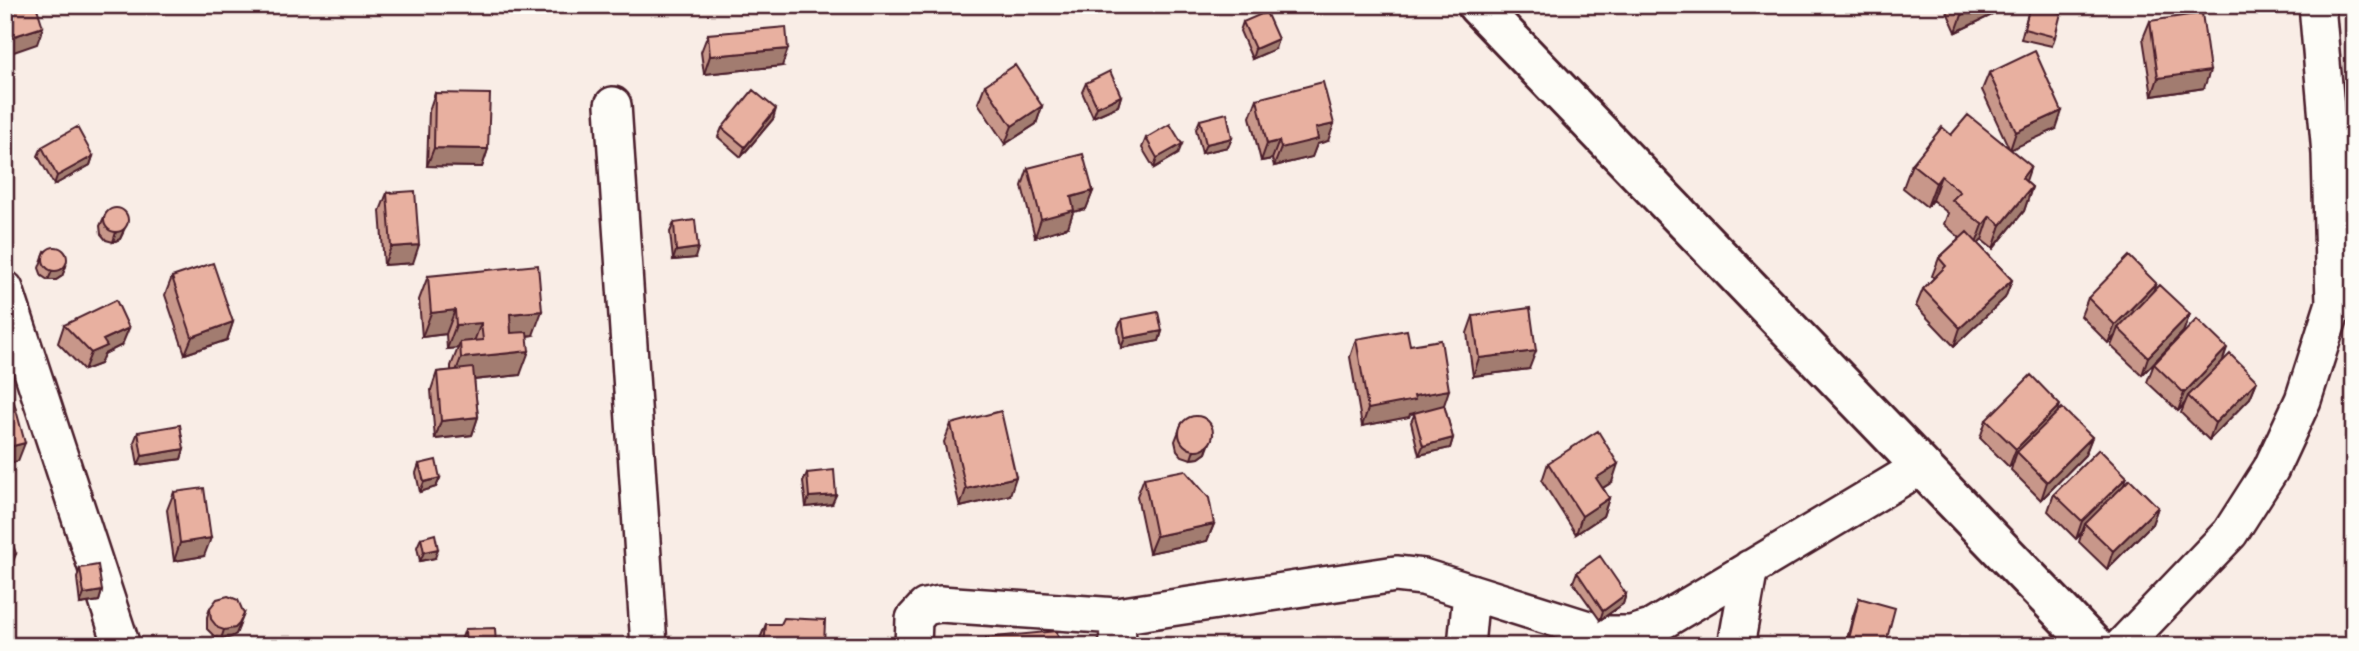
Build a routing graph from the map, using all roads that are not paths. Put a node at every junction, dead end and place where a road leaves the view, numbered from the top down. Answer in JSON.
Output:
{"nodes":[{"id":1,"x":1477,"y":5,"type":"edge"},
{"id":2,"x":2317,"y":5,"type":"edge"},
{"id":3,"x":613,"y":105,"type":"dead end"},
{"id":4,"x":5,"y":289,"type":"edge"},
{"id":5,"x":1922,"y":466,"type":"junction"},
{"id":6,"x":1750,"y":568,"type":"junction"},
{"id":7,"x":1471,"y":592,"type":"junction"},
{"id":8,"x":1118,"y":631,"type":"edge"},
{"id":9,"x":122,"y":646,"type":"edge"},
{"id":10,"x":649,"y":646,"type":"edge"},
{"id":11,"x":913,"y":646,"type":"edge"},
{"id":12,"x":1466,"y":646,"type":"edge"},
{"id":13,"x":1736,"y":646,"type":"edge"},
{"id":14,"x":2094,"y":646,"type":"edge"},
{"id":15,"x":2122,"y":646,"type":"edge"}],
"edges":[{"from":1,"to":5,"type":"street"},
{"from":2,"to":15,"type":"street"},
{"from":3,"to":10,"type":"street"},
{"from":4,"to":9,"type":"street"},
{"from":5,"to":6,"type":"street"},
{"from":5,"to":14,"type":"street"},
{"from":6,"to":7,"type":"street"},
{"from":6,"to":13,"type":"street"},
{"from":7,"to":8,"type":"street"},
{"from":7,"to":12,"type":"street"},
{"from":8,"to":11,"type":"street"}]}
